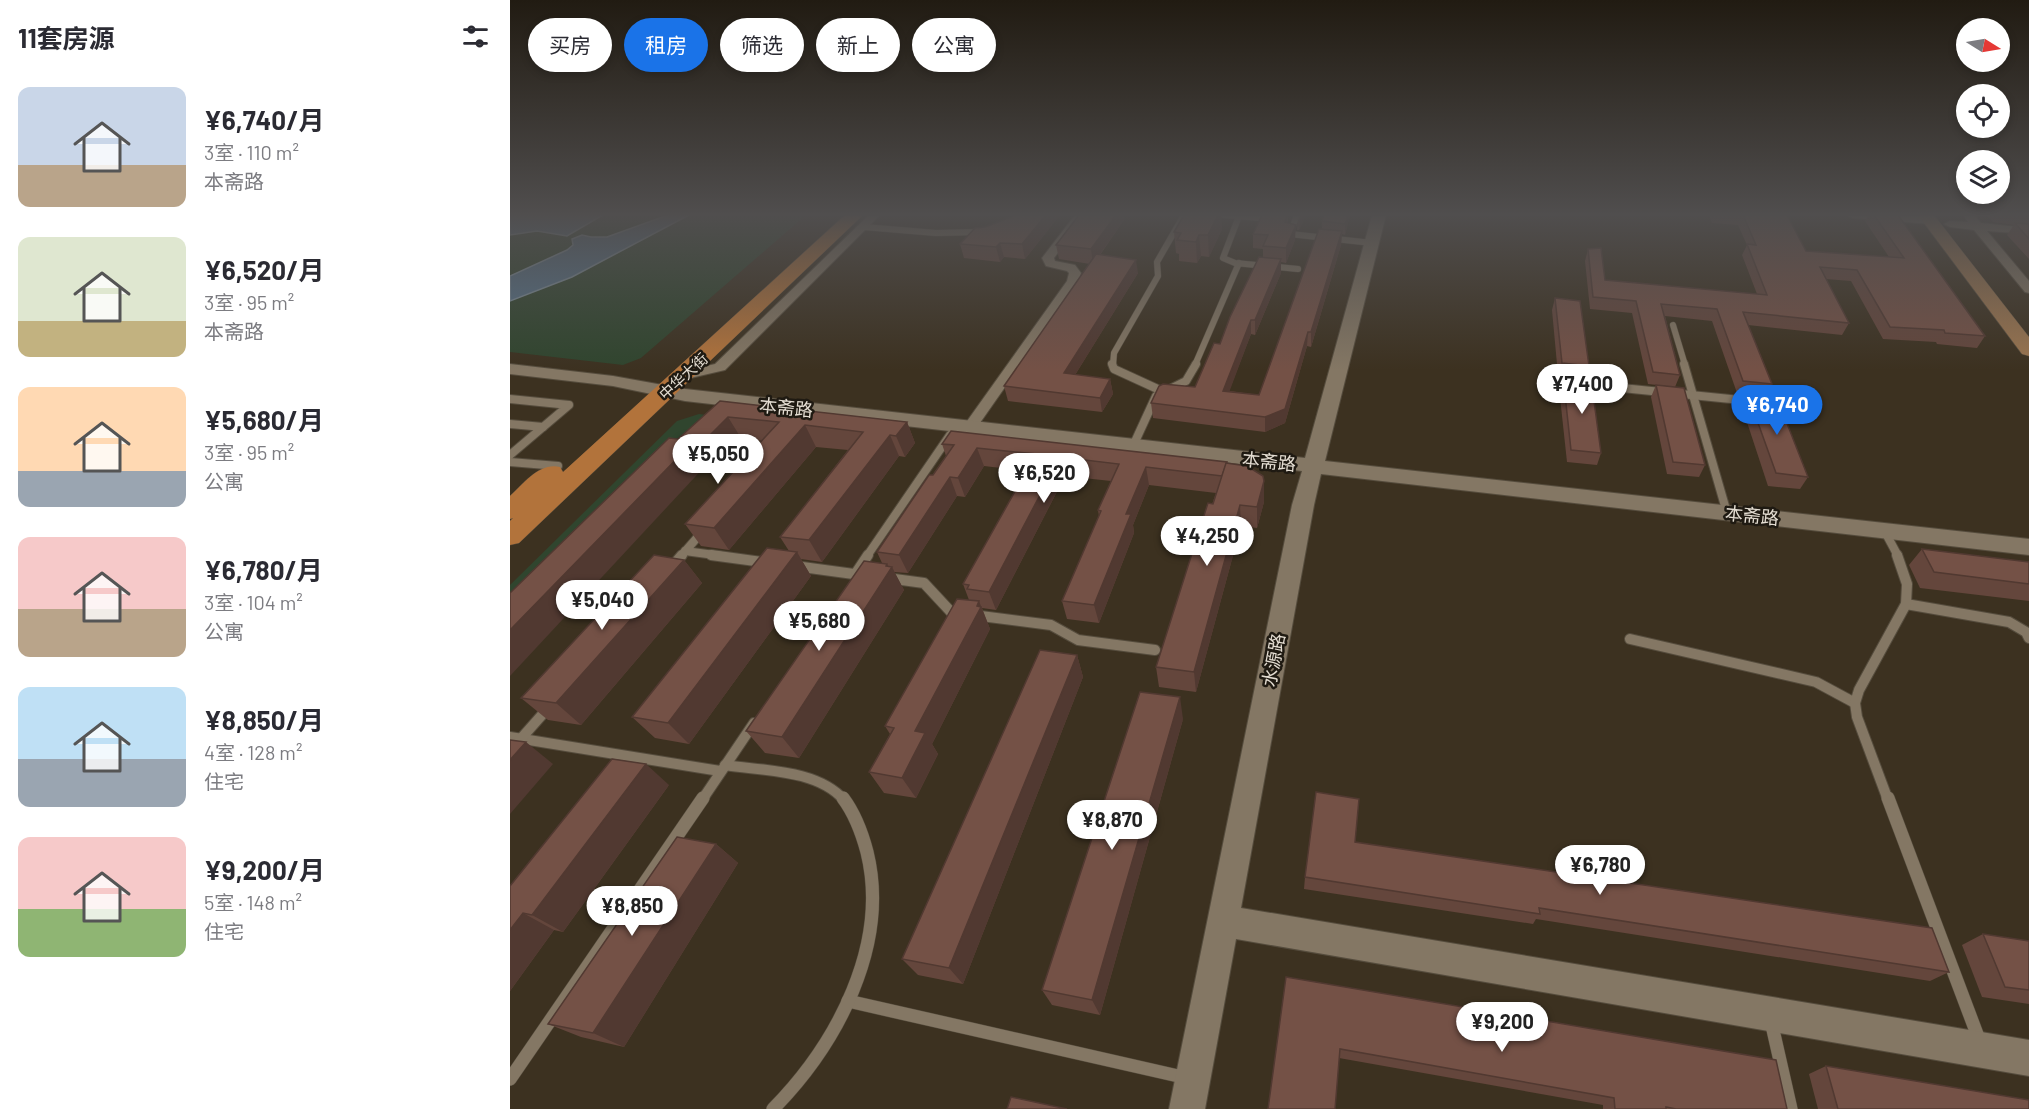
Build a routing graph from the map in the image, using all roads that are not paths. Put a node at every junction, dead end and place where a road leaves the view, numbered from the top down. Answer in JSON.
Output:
{"nodes":[{"id":1,"x":783,"y":267,"type":"edge"},
{"id":2,"x":807,"y":267,"type":"edge"},
{"id":3,"x":1066,"y":267,"type":"edge"},
{"id":4,"x":1157,"y":267,"type":"edge"},
{"id":5,"x":1237,"y":267,"type":"edge"},
{"id":6,"x":1276,"y":267,"type":"edge"},
{"id":7,"x":1366,"y":267,"type":"edge"},
{"id":8,"x":1971,"y":267,"type":"edge"},
{"id":9,"x":1980,"y":267,"type":"edge"},
{"id":10,"x":2011,"y":267,"type":"edge"},
{"id":11,"x":1298,"y":269,"type":"dead end"},
{"id":12,"x":2029,"y":289,"type":"edge"},
{"id":13,"x":2029,"y":322,"type":"edge"},
{"id":14,"x":1673,"y":325,"type":"dead end"},
{"id":15,"x":2029,"y":350,"type":"edge"},
{"id":16,"x":510,"y":369,"type":"edge"},
{"id":17,"x":1543,"y":380,"type":"dead end"},
{"id":18,"x":656,"y":389,"type":"junction"},
{"id":19,"x":1162,"y":391,"type":"junction"},
{"id":20,"x":1694,"y":396,"type":"junction"},
{"id":21,"x":510,"y":399,"type":"edge"},
{"id":22,"x":1789,"y":405,"type":"dead end"},
{"id":23,"x":510,"y":424,"type":"edge"},
{"id":24,"x":963,"y":427,"type":"junction"},
{"id":25,"x":543,"y":428,"type":"junction"},
{"id":26,"x":1133,"y":446,"type":"junction"},
{"id":27,"x":510,"y":455,"type":"edge"},
{"id":28,"x":510,"y":462,"type":"edge"},
{"id":29,"x":558,"y":466,"type":"junction"},
{"id":30,"x":1312,"y":466,"type":"junction"},
{"id":31,"x":510,"y":510,"type":"edge"},
{"id":32,"x":1727,"y":513,"type":"junction"},
{"id":33,"x":708,"y":526,"type":"edge"},
{"id":34,"x":1884,"y":530,"type":"junction"},
{"id":35,"x":510,"y":536,"type":"edge"},
{"id":36,"x":2029,"y":547,"type":"edge"},
{"id":37,"x":686,"y":551,"type":"junction"},
{"id":38,"x":776,"y":563,"type":"edge"},
{"id":39,"x":787,"y":565,"type":"edge"},
{"id":40,"x":878,"y":577,"type":"edge"},
{"id":41,"x":662,"y":578,"type":"edge"},
{"id":42,"x":1906,"y":604,"type":"junction"},
{"id":43,"x":2029,"y":638,"type":"edge"},
{"id":44,"x":1630,"y":639,"type":"dead end"},
{"id":45,"x":1155,"y":650,"type":"dead end"},
{"id":46,"x":552,"y":703,"type":"edge"},
{"id":47,"x":1855,"y":703,"type":"junction"},
{"id":48,"x":757,"y":717,"type":"edge"},
{"id":49,"x":515,"y":738,"type":"edge"},
{"id":50,"x":510,"y":751,"type":"edge"},
{"id":51,"x":722,"y":768,"type":"junction"},
{"id":52,"x":1223,"y":921,"type":"junction"},
{"id":53,"x":848,"y":1001,"type":"junction"},
{"id":54,"x":1769,"y":1014,"type":"junction"},
{"id":55,"x":1983,"y":1050,"type":"junction"},
{"id":56,"x":2029,"y":1058,"type":"edge"},
{"id":57,"x":510,"y":1079,"type":"edge"},
{"id":58,"x":1192,"y":1079,"type":"junction"},
{"id":59,"x":773,"y":1109,"type":"edge"},
{"id":60,"x":1187,"y":1109,"type":"edge"},
{"id":61,"x":1791,"y":1109,"type":"edge"}],
"edges":[{"from":1,"to":18,"type":"main road","name":"中华大街"},
{"from":2,"to":18,"type":"main road","name":"中华大街"},
{"from":3,"to":24,"type":"street"},
{"from":4,"to":19,"type":"lane"},
{"from":5,"to":19,"type":"lane"},
{"from":6,"to":11,"type":"lane"},
{"from":7,"to":30,"type":"street","name":"水源路"},
{"from":8,"to":15,"type":"main road"},
{"from":9,"to":13,"type":"main road"},
{"from":10,"to":12,"type":"street"},
{"from":14,"to":20,"type":"lane"},
{"from":16,"to":18,"type":"street","name":"本斋路"},
{"from":17,"to":20,"type":"lane"},
{"from":18,"to":24,"type":"street","name":"本斋路"},
{"from":18,"to":29,"type":"main road","name":"中华大街"},
{"from":18,"to":35,"type":"main road","name":"中华大街"},
{"from":19,"to":26,"type":"lane"},
{"from":20,"to":22,"type":"lane"},
{"from":20,"to":32,"type":"lane"},
{"from":21,"to":25,"type":"lane"},
{"from":23,"to":25,"type":"lane"},
{"from":24,"to":26,"type":"street","name":"本斋路"},
{"from":24,"to":39,"type":"lane"},
{"from":25,"to":27,"type":"lane"},
{"from":26,"to":30,"type":"street","name":"本斋路"},
{"from":28,"to":29,"type":"lane"},
{"from":29,"to":31,"type":"main road","name":"中华大街"},
{"from":30,"to":32,"type":"street","name":"本斋路"},
{"from":30,"to":52,"type":"street","name":"水源路"},
{"from":32,"to":34,"type":"street","name":"本斋路"},
{"from":33,"to":37,"type":"lane"},
{"from":34,"to":36,"type":"street","name":"本斋路"},
{"from":34,"to":42,"type":"lane"},
{"from":37,"to":38,"type":"lane"},
{"from":37,"to":41,"type":"lane"},
{"from":40,"to":45,"type":"lane"},
{"from":42,"to":43,"type":"lane"},
{"from":42,"to":47,"type":"lane"},
{"from":44,"to":47,"type":"lane"},
{"from":46,"to":49,"type":"lane"},
{"from":47,"to":55,"type":"lane"},
{"from":48,"to":51,"type":"lane"},
{"from":49,"to":50,"type":"lane"},
{"from":49,"to":51,"type":"lane"},
{"from":51,"to":53,"type":"lane"},
{"from":51,"to":57,"type":"lane"},
{"from":52,"to":54,"type":"street"},
{"from":52,"to":58,"type":"street","name":"水源路"},
{"from":53,"to":58,"type":"lane"},
{"from":53,"to":59,"type":"lane"},
{"from":54,"to":55,"type":"street"},
{"from":54,"to":61,"type":"lane"},
{"from":55,"to":56,"type":"street"},
{"from":58,"to":60,"type":"street","name":"水源路"}]}
